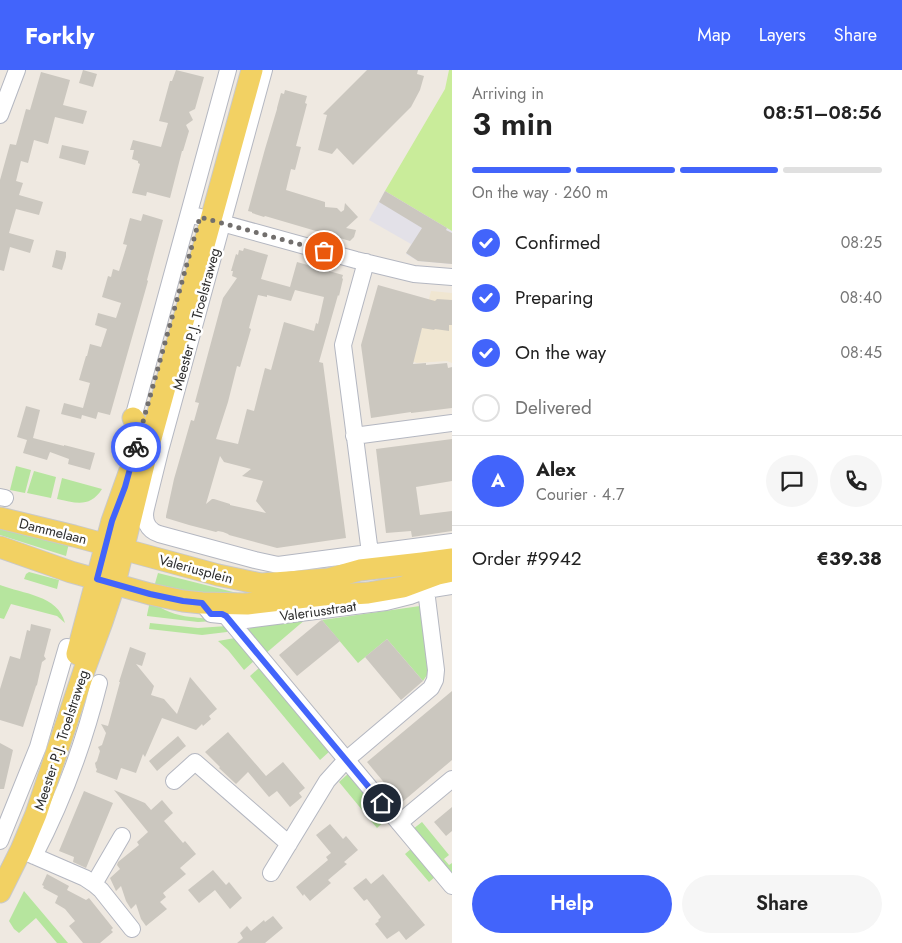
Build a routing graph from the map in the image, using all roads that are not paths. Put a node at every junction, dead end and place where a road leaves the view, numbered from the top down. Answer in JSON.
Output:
{"nodes":[{"id":1,"x":17,"y":70,"type":"edge"},
{"id":2,"x":228,"y":70,"type":"edge"},
{"id":3,"x":241,"y":70,"type":"edge"},
{"id":4,"x":252,"y":70,"type":"edge"},
{"id":5,"x":264,"y":70,"type":"edge"},
{"id":6,"x":0,"y":115,"type":"edge"},
{"id":7,"x":205,"y":219,"type":"junction"},
{"id":8,"x":366,"y":262,"type":"junction"},
{"id":9,"x":452,"y":277,"type":"edge"},
{"id":10,"x":452,"y":423,"type":"edge"},
{"id":11,"x":354,"y":436,"type":"junction"},
{"id":12,"x":150,"y":468,"type":"junction"},
{"id":13,"x":4,"y":508,"type":"edge"},
{"id":14,"x":159,"y":534,"type":"joint"},
{"id":15,"x":452,"y":542,"type":"edge"},
{"id":16,"x":0,"y":547,"type":"edge"},
{"id":17,"x":115,"y":547,"type":"junction"},
{"id":18,"x":370,"y":553,"type":"junction"},
{"id":19,"x":452,"y":559,"type":"edge"},
{"id":20,"x":345,"y":565,"type":"junction"},
{"id":21,"x":408,"y":565,"type":"junction"},
{"id":22,"x":452,"y":571,"type":"edge"},
{"id":23,"x":106,"y":581,"type":"junction"},
{"id":24,"x":452,"y":586,"type":"edge"},
{"id":25,"x":426,"y":590,"type":"junction"},
{"id":26,"x":401,"y":591,"type":"junction"},
{"id":27,"x":286,"y":599,"type":"joint"},
{"id":28,"x":202,"y":603,"type":"junction"},
{"id":29,"x":231,"y":622,"type":"junction"},
{"id":30,"x":85,"y":668,"type":"junction"},
{"id":31,"x":99,"y":683,"type":"joint"},
{"id":32,"x":346,"y":760,"type":"junction"},
{"id":33,"x":452,"y":779,"type":"edge"},
{"id":34,"x":174,"y":781,"type":"dead end"},
{"id":35,"x":399,"y":823,"type":"junction"},
{"id":36,"x":122,"y":836,"type":"dead end"},
{"id":37,"x":289,"y":844,"type":"junction"},
{"id":38,"x":14,"y":846,"type":"edge"},
{"id":39,"x":0,"y":867,"type":"edge"},
{"id":40,"x":271,"y":873,"type":"dead end"},
{"id":41,"x":94,"y":884,"type":"junction"},
{"id":42,"x":452,"y":886,"type":"edge"},
{"id":43,"x":0,"y":892,"type":"edge"},
{"id":44,"x":132,"y":929,"type":"dead end"}],
"edges":[{"from":1,"to":6,"type":"street"},
{"from":2,"to":7,"type":"street","name":"Meester P.J. Troelstraweg"},
{"from":3,"to":7,"type":"main road","name":"Meester P.J. Troelstraweg"},
{"from":4,"to":7,"type":"main road","name":"Meester P.J. Troelstraweg"},
{"from":5,"to":7,"type":"street","name":"Meester P.J. Troelstraweg"},
{"from":7,"to":8,"type":"street"},
{"from":7,"to":12,"type":"main road","name":"Meester P.J. Troelstraweg"},
{"from":7,"to":17,"type":"main road","name":"Meester P.J. Troelstraweg"},
{"from":8,"to":9,"type":"street"},
{"from":8,"to":11,"type":"street"},
{"from":10,"to":11,"type":"street"},
{"from":11,"to":18,"type":"street"},
{"from":12,"to":14,"type":"street","name":"Meester P.J. Troelstraweg"},
{"from":12,"to":17,"type":"main road","name":"Meester P.J. Troelstraweg"},
{"from":13,"to":17,"type":"main road","name":"Dammelaan"},
{"from":14,"to":20,"type":"street","name":"Valeriusplein"},
{"from":15,"to":18,"type":"street"},
{"from":16,"to":23,"type":"main road"},
{"from":17,"to":20,"type":"main road","name":"Valeriusplein"},
{"from":17,"to":23,"type":"main road"},
{"from":18,"to":20,"type":"street"},
{"from":19,"to":21,"type":"main road"},
{"from":20,"to":21,"type":"main road"},
{"from":21,"to":26,"type":"main road"},
{"from":22,"to":26,"type":"main road","name":"Valeriusstraat"},
{"from":23,"to":28,"type":"main road","name":"Valeriusplein"},
{"from":23,"to":30,"type":"main road","name":"Meester P.J. Troelstraweg"},
{"from":23,"to":38,"type":"main road","name":"Meester P.J. Troelstraweg"},
{"from":24,"to":25,"type":"street","name":"Valeriusstraat"},
{"from":25,"to":26,"type":"street","name":"Valeriusstraat"},
{"from":25,"to":32,"type":"street"},
{"from":26,"to":27,"type":"main road","name":"Valeriusstraat"},
{"from":26,"to":29,"type":"street","name":"Valeriusstraat"},
{"from":27,"to":28,"type":"main road","name":"Valeriusplein"},
{"from":28,"to":29,"type":"street"},
{"from":29,"to":32,"type":"street"},
{"from":30,"to":31,"type":"main road"},
{"from":30,"to":38,"type":"main road","name":"Meester P.J. Troelstraweg"},
{"from":31,"to":38,"type":"street","name":"Meester P.J. Troelstraweg"},
{"from":32,"to":35,"type":"street"},
{"from":32,"to":37,"type":"street"},
{"from":33,"to":35,"type":"street"},
{"from":34,"to":37,"type":"street"},
{"from":35,"to":42,"type":"street"},
{"from":36,"to":41,"type":"street"},
{"from":37,"to":40,"type":"street"},
{"from":38,"to":39,"type":"main road","name":"Meester P.J. Troelstraweg"},
{"from":38,"to":41,"type":"street"},
{"from":38,"to":43,"type":"main road","name":"Meester P.J. Troelstraweg"},
{"from":41,"to":44,"type":"street"}]}
